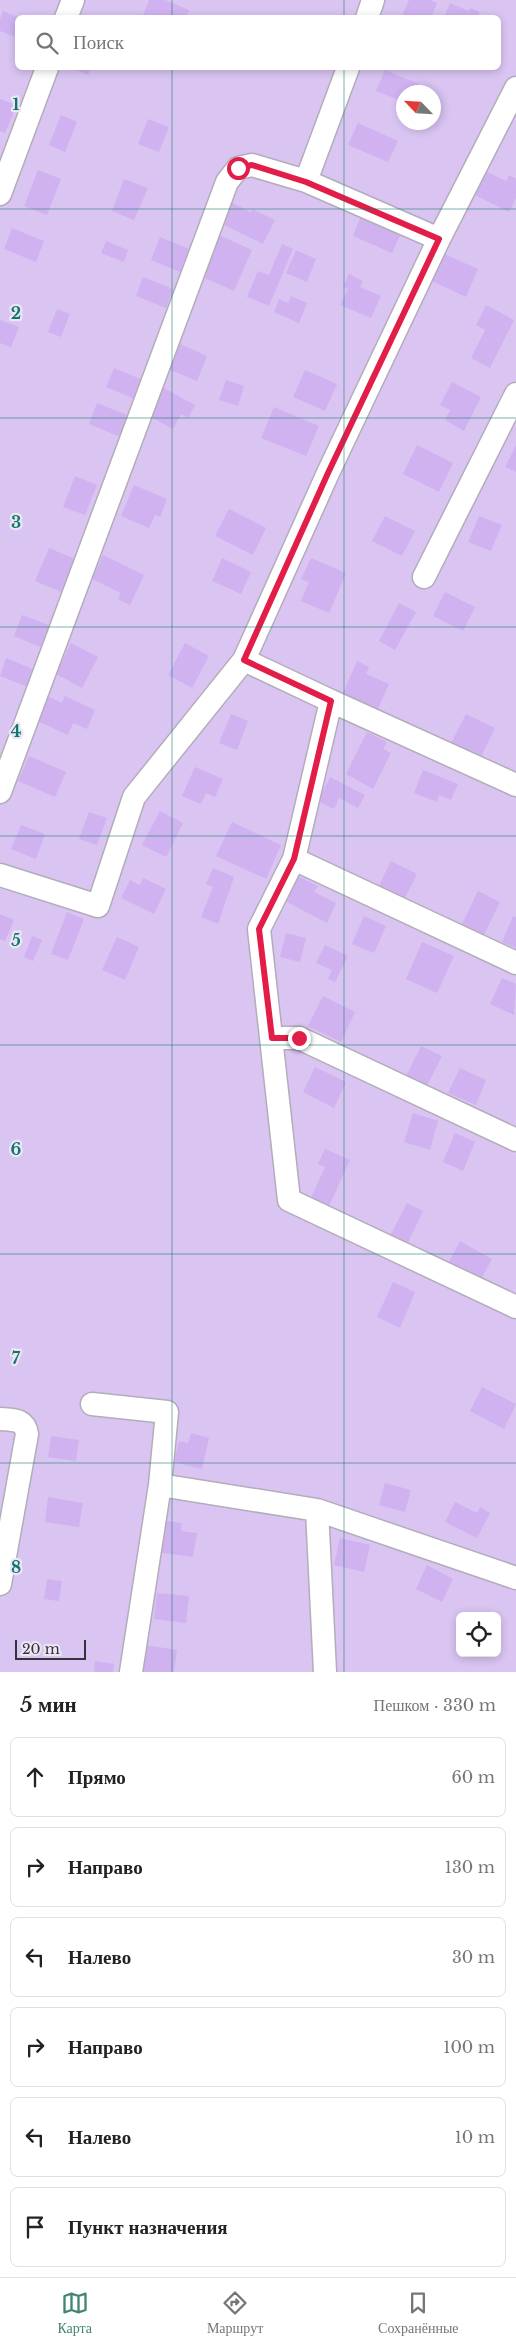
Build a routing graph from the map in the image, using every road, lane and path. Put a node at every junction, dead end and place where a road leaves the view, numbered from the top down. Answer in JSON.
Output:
{"nodes":[{"id":1,"x":73,"y":0,"type":"edge"},
{"id":2,"x":373,"y":0,"type":"edge"},
{"id":3,"x":67,"y":15,"type":"edge"},
{"id":4,"x":368,"y":15,"type":"edge"},
{"id":5,"x":47,"y":70,"type":"edge"},
{"id":6,"x":347,"y":70,"type":"edge"},
{"id":7,"x":516,"y":88,"type":"edge"},
{"id":8,"x":306,"y":182,"type":"junction"},
{"id":9,"x":0,"y":194,"type":"edge"},
{"id":10,"x":439,"y":239,"type":"junction"},
{"id":11,"x":516,"y":394,"type":"edge"},
{"id":12,"x":424,"y":577,"type":"dead end"},
{"id":13,"x":244,"y":660,"type":"junction"},
{"id":14,"x":331,"y":701,"type":"junction"},
{"id":15,"x":516,"y":786,"type":"edge"},
{"id":16,"x":0,"y":792,"type":"edge"},
{"id":17,"x":294,"y":859,"type":"junction"},
{"id":18,"x":0,"y":875,"type":"edge"},
{"id":19,"x":516,"y":962,"type":"edge"},
{"id":20,"x":272,"y":1038,"type":"junction"},
{"id":21,"x":516,"y":1140,"type":"edge"},
{"id":22,"x":516,"y":1307,"type":"edge"},
{"id":23,"x":92,"y":1404,"type":"dead end"},
{"id":24,"x":0,"y":1419,"type":"edge"},
{"id":25,"x":160,"y":1485,"type":"junction"},
{"id":26,"x":317,"y":1510,"type":"junction"},
{"id":27,"x":516,"y":1578,"type":"edge"},
{"id":28,"x":0,"y":1584,"type":"edge"},
{"id":29,"x":131,"y":1672,"type":"edge"},
{"id":30,"x":325,"y":1672,"type":"edge"}],
"edges":[{"from":1,"to":3,"type":"lane"},
{"from":2,"to":4,"type":"lane"},
{"from":5,"to":9,"type":"lane"},
{"from":6,"to":8,"type":"lane"},
{"from":7,"to":10,"type":"lane"},
{"from":8,"to":10,"type":"lane"},
{"from":8,"to":16,"type":"lane"},
{"from":10,"to":13,"type":"lane"},
{"from":11,"to":12,"type":"lane"},
{"from":13,"to":14,"type":"lane"},
{"from":13,"to":18,"type":"lane"},
{"from":14,"to":15,"type":"lane"},
{"from":14,"to":17,"type":"lane"},
{"from":17,"to":19,"type":"lane"},
{"from":17,"to":20,"type":"lane"},
{"from":20,"to":21,"type":"lane"},
{"from":20,"to":22,"type":"lane"},
{"from":23,"to":25,"type":"lane"},
{"from":24,"to":28,"type":"lane"},
{"from":25,"to":26,"type":"lane"},
{"from":25,"to":29,"type":"lane"},
{"from":26,"to":27,"type":"lane"},
{"from":26,"to":30,"type":"lane"}]}
